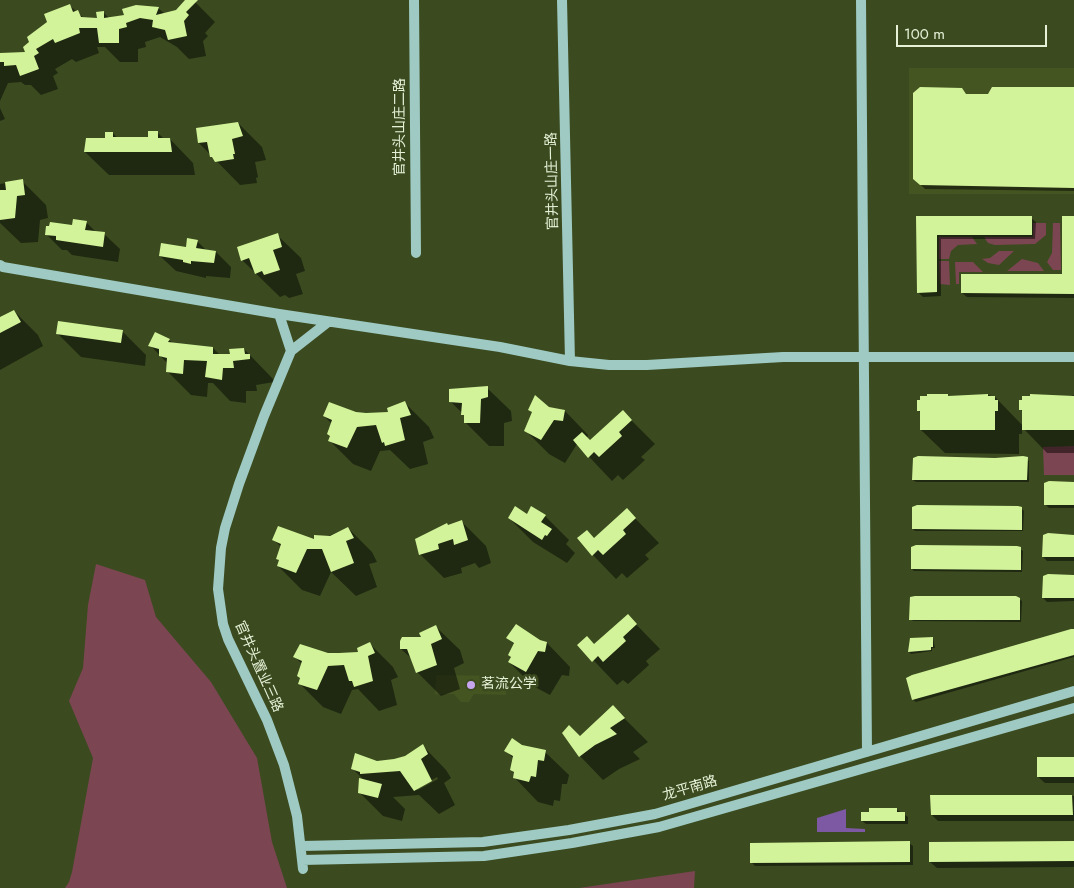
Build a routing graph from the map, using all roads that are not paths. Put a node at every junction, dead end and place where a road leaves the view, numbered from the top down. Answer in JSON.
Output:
{"nodes":[{"id":1,"x":414,"y":0,"type":"edge"},
{"id":2,"x":562,"y":0,"type":"edge"},
{"id":3,"x":861,"y":0,"type":"edge"},
{"id":4,"x":416,"y":253,"type":"dead end"},
{"id":5,"x":0,"y":265,"type":"edge"},
{"id":6,"x":279,"y":314,"type":"junction"},
{"id":7,"x":328,"y":322,"type":"junction"},
{"id":8,"x":291,"y":351,"type":"junction"},
{"id":9,"x":863,"y":356,"type":"junction"},
{"id":10,"x":1074,"y":357,"type":"edge"},
{"id":11,"x":570,"y":361,"type":"junction"},
{"id":12,"x":1074,"y":691,"type":"edge"},
{"id":13,"x":1074,"y":708,"type":"edge"},
{"id":14,"x":867,"y":752,"type":"junction"},
{"id":15,"x":302,"y":846,"type":"junction"},
{"id":16,"x":303,"y":864,"type":"joint"}],
"edges":[{"from":1,"to":4,"type":"street","name":"官井头山庄二路"},
{"from":2,"to":11,"type":"street","name":"官井头山庄一路"},
{"from":3,"to":9,"type":"street"},
{"from":5,"to":6,"type":"street"},
{"from":6,"to":7,"type":"street"},
{"from":6,"to":8,"type":"street"},
{"from":7,"to":8,"type":"street","name":"官井头置业三路"},
{"from":7,"to":11,"type":"street"},
{"from":8,"to":15,"type":"street","name":"官井头置业三路"},
{"from":9,"to":10,"type":"street"},
{"from":9,"to":11,"type":"street"},
{"from":9,"to":14,"type":"street"},
{"from":12,"to":14,"type":"street","name":"龙平南路"},
{"from":13,"to":16,"type":"street","name":"龙平南路"},
{"from":14,"to":15,"type":"street","name":"龙平南路"},
{"from":15,"to":16,"type":"street","name":"官井头置业三路"}]}
